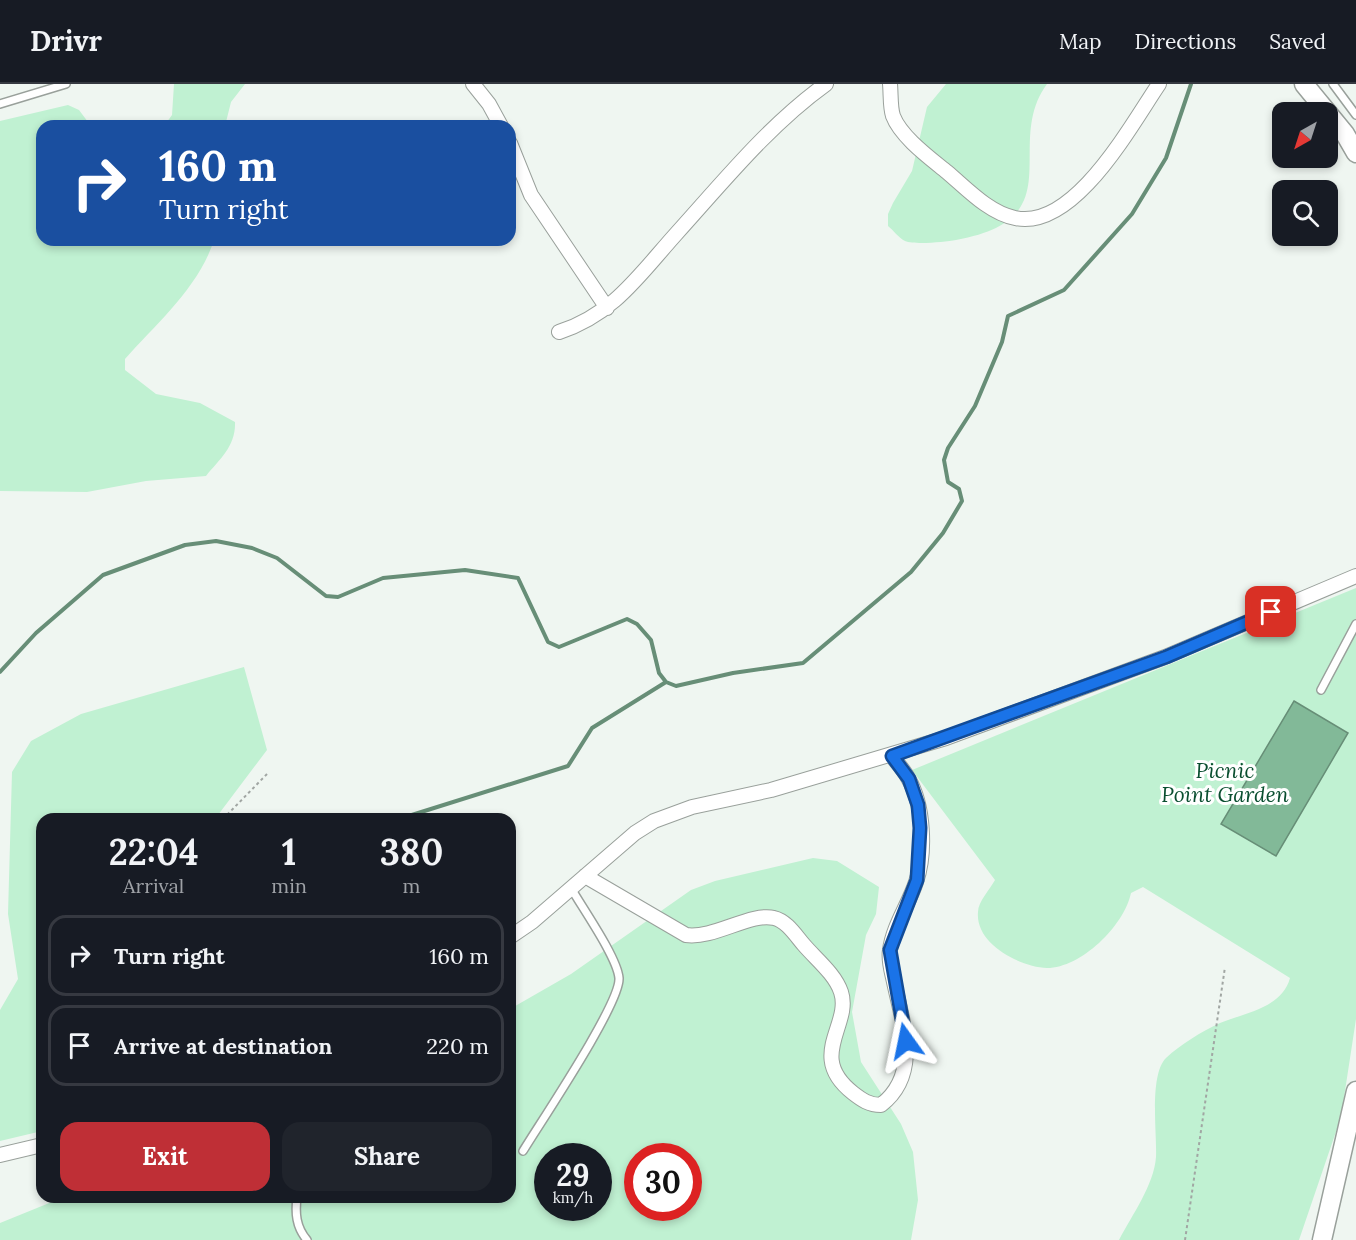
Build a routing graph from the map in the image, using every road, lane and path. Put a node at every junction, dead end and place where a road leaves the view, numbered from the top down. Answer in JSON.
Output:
{"nodes":[{"id":1,"x":66,"y":84,"type":"edge"},
{"id":2,"x":473,"y":84,"type":"edge"},
{"id":3,"x":826,"y":84,"type":"edge"},
{"id":4,"x":891,"y":84,"type":"edge"},
{"id":5,"x":1159,"y":84,"type":"edge"},
{"id":6,"x":1304,"y":84,"type":"edge"},
{"id":7,"x":1333,"y":84,"type":"edge"},
{"id":8,"x":0,"y":104,"type":"edge"},
{"id":9,"x":1356,"y":115,"type":"edge"},
{"id":10,"x":498,"y":120,"type":"edge"},
{"id":11,"x":1356,"y":153,"type":"edge"},
{"id":12,"x":516,"y":158,"type":"edge"},
{"id":13,"x":607,"y":308,"type":"junction"},
{"id":14,"x":559,"y":332,"type":"dead end"},
{"id":15,"x":1356,"y":576,"type":"edge"},
{"id":16,"x":1356,"y":624,"type":"edge"},
{"id":17,"x":1321,"y":690,"type":"dead end"},
{"id":18,"x":892,"y":756,"type":"junction"},
{"id":19,"x":267,"y":774,"type":"dead end"},
{"id":20,"x":229,"y":813,"type":"edge"},
{"id":21,"x":585,"y":876,"type":"junction"},
{"id":22,"x":571,"y":888,"type":"junction"},
{"id":23,"x":516,"y":932,"type":"edge"},
{"id":24,"x":1225,"y":967,"type":"dead end"},
{"id":25,"x":1356,"y":1091,"type":"edge"},
{"id":26,"x":1353,"y":1120,"type":"edge"},
{"id":27,"x":36,"y":1146,"type":"edge"},
{"id":28,"x":523,"y":1151,"type":"dead end"},
{"id":29,"x":0,"y":1155,"type":"edge"},
{"id":30,"x":297,"y":1203,"type":"edge"},
{"id":31,"x":307,"y":1240,"type":"edge"},
{"id":32,"x":1185,"y":1240,"type":"edge"},
{"id":33,"x":1322,"y":1240,"type":"edge"}],
"edges":[{"from":1,"to":8,"type":"lane"},
{"from":2,"to":10,"type":"street"},
{"from":3,"to":13,"type":"street"},
{"from":4,"to":5,"type":"street"},
{"from":6,"to":11,"type":"main road"},
{"from":7,"to":9,"type":"lane"},
{"from":12,"to":13,"type":"street"},
{"from":13,"to":14,"type":"street"},
{"from":15,"to":18,"type":"street"},
{"from":16,"to":17,"type":"lane"},
{"from":18,"to":21,"type":"street"},
{"from":18,"to":21,"type":"street"},
{"from":19,"to":20,"type":"path"},
{"from":21,"to":22,"type":"street"},
{"from":22,"to":23,"type":"street"},
{"from":22,"to":28,"type":"lane"},
{"from":24,"to":32,"type":"path"},
{"from":25,"to":26,"type":"main road"},
{"from":26,"to":33,"type":"main road"},
{"from":27,"to":29,"type":"street"},
{"from":30,"to":31,"type":"lane"}]}
